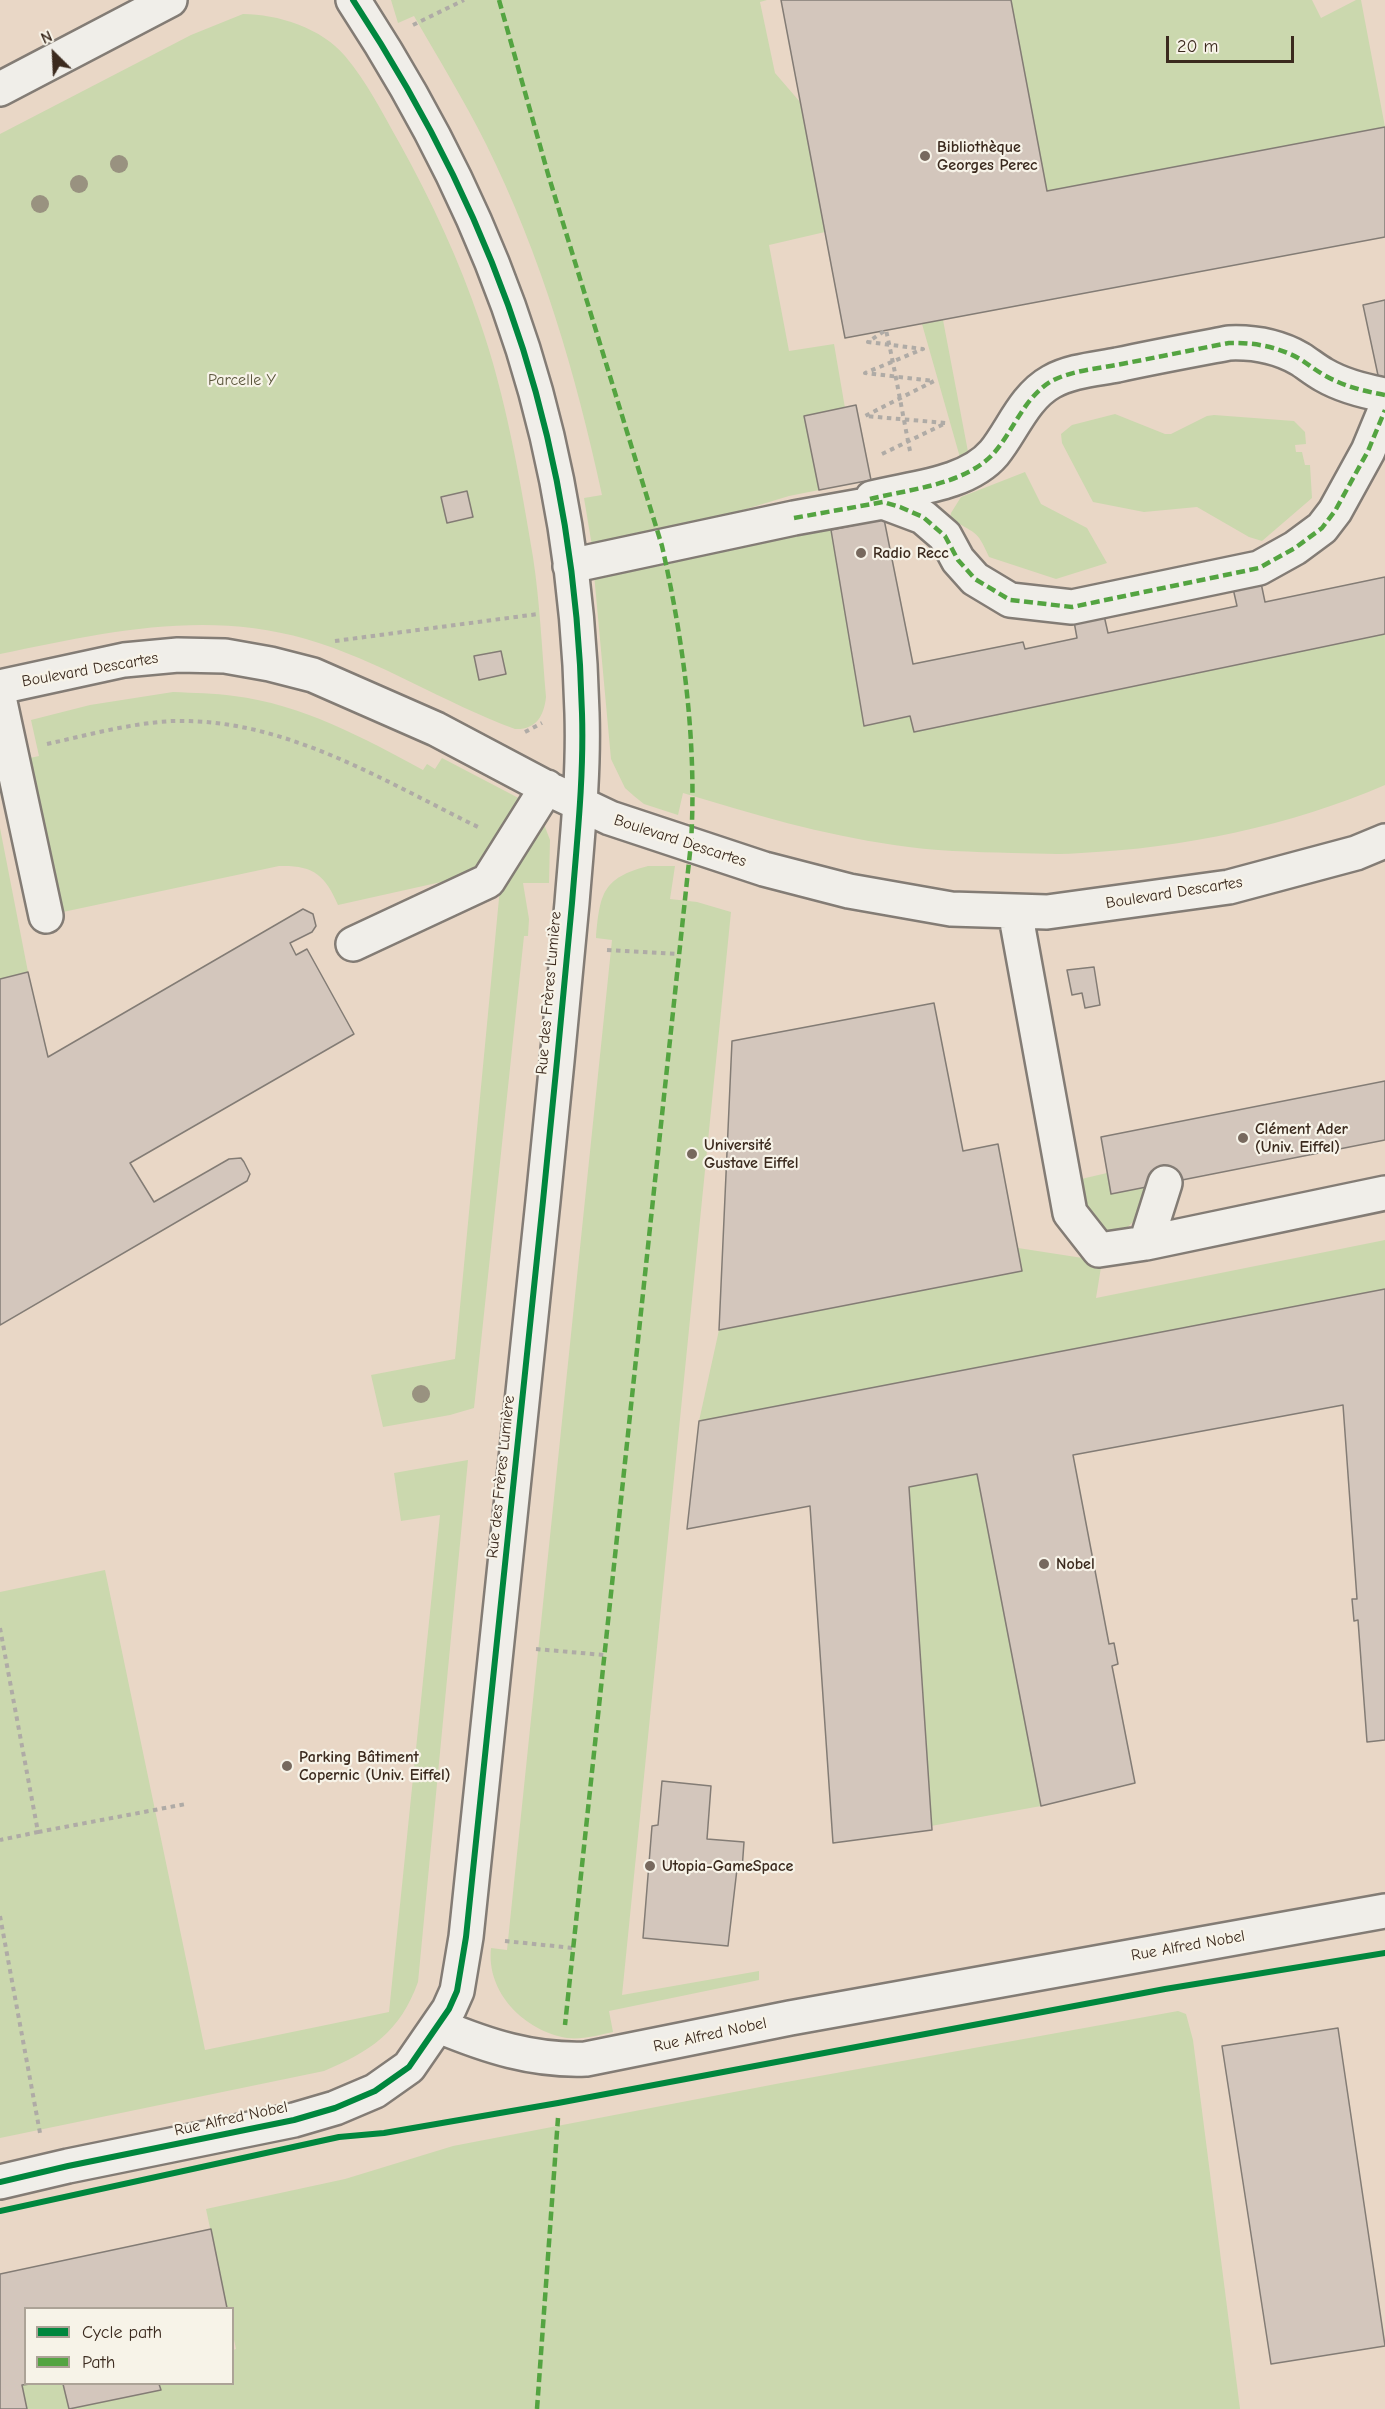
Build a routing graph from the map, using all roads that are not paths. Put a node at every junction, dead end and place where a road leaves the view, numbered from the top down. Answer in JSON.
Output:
{"nodes":[{"id":1,"x":170,"y":0,"type":"edge"},
{"id":2,"x":353,"y":0,"type":"edge"},
{"id":3,"x":0,"y":89,"type":"edge"},
{"id":4,"x":1385,"y":395,"type":"edge"},
{"id":5,"x":1385,"y":410,"type":"edge"},
{"id":6,"x":794,"y":518,"type":"junction"},
{"id":7,"x":570,"y":566,"type":"junction"},
{"id":8,"x":0,"y":687,"type":"edge"},
{"id":9,"x":0,"y":702,"type":"edge"},
{"id":10,"x":547,"y":787,"type":"junction"},
{"id":11,"x":580,"y":803,"type":"junction"},
{"id":12,"x":1385,"y":841,"type":"edge"},
{"id":13,"x":1015,"y":911,"type":"junction"},
{"id":14,"x":46,"y":916,"type":"dead end"},
{"id":15,"x":353,"y":944,"type":"dead end"},
{"id":16,"x":1165,"y":1183,"type":"dead end"},
{"id":17,"x":1385,"y":1193,"type":"edge"},
{"id":18,"x":1146,"y":1243,"type":"junction"},
{"id":19,"x":1385,"y":1911,"type":"edge"},
{"id":20,"x":439,"y":2026,"type":"junction"},
{"id":21,"x":0,"y":2182,"type":"edge"}],
"edges":[{"from":1,"to":3,"type":"street"},
{"from":2,"to":7,"type":"street","name":"Rue des Frères Lumière"},
{"from":4,"to":6,"type":"street"},
{"from":5,"to":6,"type":"street"},
{"from":6,"to":7,"type":"street"},
{"from":7,"to":11,"type":"street","name":"Rue des Frères Lumière"},
{"from":8,"to":10,"type":"street","name":"Boulevard Descartes"},
{"from":9,"to":14,"type":"street"},
{"from":10,"to":11,"type":"street","name":"Boulevard Descartes"},
{"from":10,"to":15,"type":"street"},
{"from":11,"to":13,"type":"street","name":"Boulevard Descartes"},
{"from":11,"to":20,"type":"street","name":"Rue des Frères Lumière"},
{"from":12,"to":13,"type":"street","name":"Boulevard Descartes"},
{"from":13,"to":18,"type":"street"},
{"from":16,"to":18,"type":"street"},
{"from":17,"to":18,"type":"street"},
{"from":19,"to":20,"type":"street","name":"Rue Alfred Nobel"},
{"from":20,"to":21,"type":"street","name":"Rue Alfred Nobel"}]}
